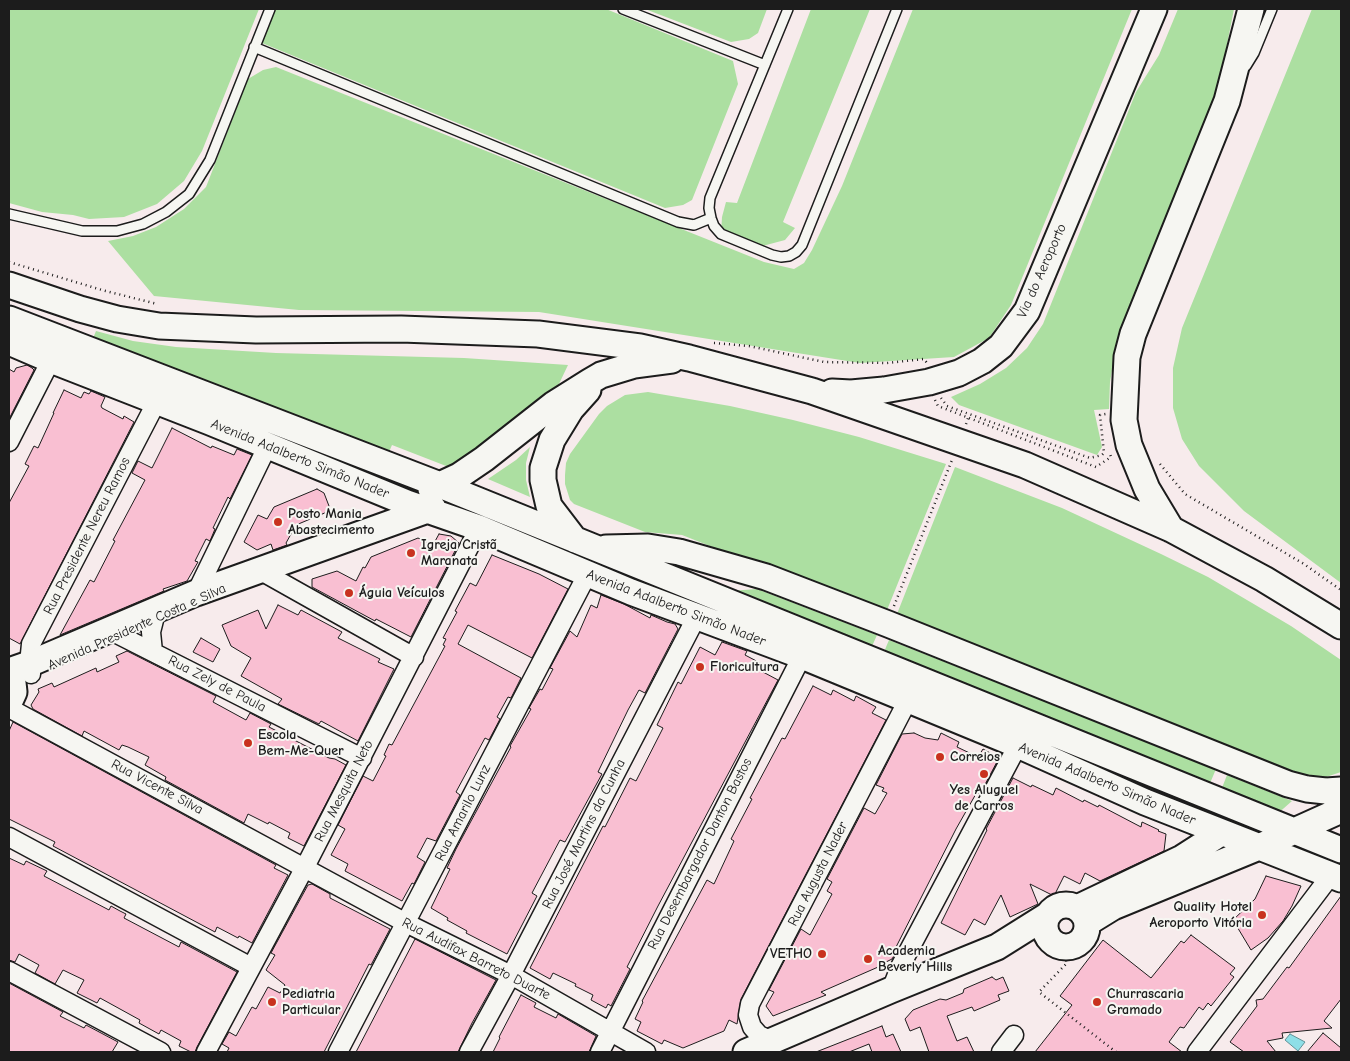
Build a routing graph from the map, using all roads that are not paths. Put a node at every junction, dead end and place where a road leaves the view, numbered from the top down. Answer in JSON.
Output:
{"nodes":[{"id":1,"x":270,"y":9,"type":"edge"},
{"id":2,"x":623,"y":9,"type":"edge"},
{"id":3,"x":788,"y":9,"type":"edge"},
{"id":4,"x":898,"y":9,"type":"edge"},
{"id":5,"x":1154,"y":9,"type":"edge"},
{"id":6,"x":1251,"y":9,"type":"edge"},
{"id":7,"x":1272,"y":9,"type":"edge"},
{"id":8,"x":254,"y":47,"type":"junction"},
{"id":9,"x":764,"y":65,"type":"junction"},
{"id":10,"x":1226,"y":101,"type":"junction"},
{"id":11,"x":9,"y":214,"type":"edge"},
{"id":12,"x":711,"y":218,"type":"junction"},
{"id":13,"x":9,"y":285,"type":"edge"},
{"id":14,"x":9,"y":320,"type":"edge"},
{"id":15,"x":9,"y":342,"type":"edge"},
{"id":16,"x":689,"y":358,"type":"junction"},
{"id":17,"x":51,"y":360,"type":"junction"},
{"id":18,"x":601,"y":376,"type":"junction"},
{"id":19,"x":812,"y":391,"type":"junction"},
{"id":20,"x":157,"y":401,"type":"junction"},
{"id":21,"x":9,"y":442,"type":"edge"},
{"id":22,"x":268,"y":445,"type":"junction"},
{"id":23,"x":450,"y":489,"type":"junction"},
{"id":24,"x":418,"y":507,"type":"junction"},
{"id":25,"x":479,"y":528,"type":"junction"},
{"id":26,"x":1171,"y":529,"type":"junction"},
{"id":27,"x":586,"y":545,"type":"junction"},
{"id":28,"x":261,"y":571,"type":"junction"},
{"id":29,"x":588,"y":573,"type":"junction"},
{"id":30,"x":196,"y":593,"type":"junction"},
{"id":31,"x":697,"y":616,"type":"junction"},
{"id":32,"x":154,"y":620,"type":"junction"},
{"id":33,"x":1341,"y":626,"type":"edge"},
{"id":34,"x":114,"y":632,"type":"junction"},
{"id":35,"x":153,"y":652,"type":"junction"},
{"id":36,"x":414,"y":656,"type":"junction"},
{"id":37,"x":802,"y":656,"type":"junction"},
{"id":38,"x":17,"y":678,"type":"edge"},
{"id":39,"x":908,"y":700,"type":"junction"},
{"id":40,"x":9,"y":708,"type":"edge"},
{"id":41,"x":1018,"y":745,"type":"junction"},
{"id":42,"x":362,"y":758,"type":"junction"},
{"id":43,"x":1341,"y":790,"type":"edge"},
{"id":44,"x":1341,"y":810,"type":"edge"},
{"id":45,"x":1296,"y":831,"type":"junction"},
{"id":46,"x":1221,"y":833,"type":"junction"},
{"id":47,"x":9,"y":837,"type":"edge"},
{"id":48,"x":1258,"y":847,"type":"junction"},
{"id":49,"x":1341,"y":850,"type":"edge"},
{"id":50,"x":305,"y":867,"type":"junction"},
{"id":51,"x":1336,"y":877,"type":"edge"},
{"id":52,"x":1048,"y":915,"type":"junction"},
{"id":53,"x":1082,"y":916,"type":"junction"},
{"id":54,"x":406,"y":923,"type":"junction"},
{"id":55,"x":1059,"y":945,"type":"junction"},
{"id":56,"x":997,"y":947,"type":"junction"},
{"id":57,"x":251,"y":967,"type":"junction"},
{"id":58,"x":9,"y":971,"type":"edge"},
{"id":59,"x":511,"y":975,"type":"junction"},
{"id":60,"x":891,"y":990,"type":"junction"},
{"id":61,"x":609,"y":1031,"type":"junction"},
{"id":62,"x":1014,"y":1036,"type":"dead end"},
{"id":63,"x":772,"y":1042,"type":"junction"},
{"id":64,"x":161,"y":1052,"type":"edge"},
{"id":65,"x":206,"y":1052,"type":"edge"},
{"id":66,"x":338,"y":1052,"type":"edge"},
{"id":67,"x":469,"y":1052,"type":"edge"},
{"id":68,"x":600,"y":1052,"type":"edge"},
{"id":69,"x":646,"y":1052,"type":"edge"},
{"id":70,"x":746,"y":1052,"type":"edge"},
{"id":71,"x":1001,"y":1052,"type":"edge"},
{"id":72,"x":1197,"y":1052,"type":"edge"}],
"edges":[{"from":1,"to":8,"type":"lane"},
{"from":2,"to":9,"type":"lane"},
{"from":3,"to":9,"type":"lane"},
{"from":4,"to":12,"type":"lane"},
{"from":5,"to":19,"type":"main road","name":"Via do Aeroporto"},
{"from":6,"to":10,"type":"main road"},
{"from":7,"to":10,"type":"lane"},
{"from":8,"to":11,"type":"lane"},
{"from":8,"to":12,"type":"lane"},
{"from":9,"to":12,"type":"lane"},
{"from":10,"to":26,"type":"main road"},
{"from":13,"to":16,"type":"main road"},
{"from":14,"to":23,"type":"main road","name":"Avenida Adalberto Simão Nader"},
{"from":15,"to":17,"type":"main road","name":"Avenida Adalberto Simão Nader"},
{"from":16,"to":18,"type":"main road","name":"Avenida Presidente Costa e Silva"},
{"from":16,"to":19,"type":"main road"},
{"from":17,"to":20,"type":"main road","name":"Avenida Adalberto Simão Nader"},
{"from":17,"to":21,"type":"street"},
{"from":18,"to":23,"type":"main road","name":"Avenida Presidente Costa e Silva"},
{"from":18,"to":27,"type":"main road"},
{"from":19,"to":26,"type":"main road"},
{"from":20,"to":22,"type":"main road","name":"Avenida Adalberto Simão Nader"},
{"from":20,"to":38,"type":"street","name":"Rua Presidente Nereu Ramos"},
{"from":22,"to":24,"type":"main road","name":"Avenida Adalberto Simão Nader"},
{"from":22,"to":30,"type":"street"},
{"from":23,"to":24,"type":"main road","name":"Avenida Presidente Costa e Silva"},
{"from":23,"to":27,"type":"main road","name":"Avenida Adalberto Simão Nader"},
{"from":24,"to":25,"type":"main road","name":"Avenida Adalberto Simão Nader"},
{"from":24,"to":28,"type":"main road","name":"Avenida Presidente Costa e Silva"},
{"from":25,"to":29,"type":"main road","name":"Avenida Adalberto Simão Nader"},
{"from":25,"to":36,"type":"street","name":"Rua Mesquita Neto"},
{"from":26,"to":33,"type":"main road"},
{"from":27,"to":43,"type":"main road"},
{"from":27,"to":45,"type":"main road","name":"Avenida Adalberto Simão Nader"},
{"from":28,"to":30,"type":"main road","name":"Avenida Presidente Costa e Silva"},
{"from":28,"to":32,"type":"main road","name":"Avenida Presidente Costa e Silva"},
{"from":28,"to":36,"type":"street"},
{"from":29,"to":31,"type":"main road","name":"Avenida Adalberto Simão Nader"},
{"from":29,"to":54,"type":"street","name":"Rua Amarilo Lunz"},
{"from":30,"to":34,"type":"main road","name":"Avenida Presidente Costa e Silva"},
{"from":31,"to":37,"type":"main road","name":"Avenida Adalberto Simão Nader"},
{"from":31,"to":59,"type":"street","name":"Rua José Martins da Cunha"},
{"from":32,"to":34,"type":"main road","name":"Avenida Presidente Costa e Silva"},
{"from":32,"to":35,"type":"street","name":"Rua Zely de Paula"},
{"from":34,"to":35,"type":"street","name":"Rua Zely de Paula"},
{"from":34,"to":38,"type":"main road","name":"Avenida Presidente Costa e Silva"},
{"from":35,"to":42,"type":"street","name":"Rua Zely de Paula"},
{"from":36,"to":42,"type":"street","name":"Rua Mesquita Neto"},
{"from":37,"to":39,"type":"main road","name":"Avenida Adalberto Simão Nader"},
{"from":37,"to":61,"type":"street","name":"Rua Desembargador Danton Bastos"},
{"from":39,"to":41,"type":"main road","name":"Avenida Adalberto Simão Nader"},
{"from":39,"to":63,"type":"street","name":"Rua Augusta Nader"},
{"from":40,"to":50,"type":"street","name":"Rua Vicente Silva"},
{"from":41,"to":46,"type":"main road","name":"Avenida Adalberto Simão Nader"},
{"from":41,"to":60,"type":"street"},
{"from":42,"to":50,"type":"street","name":"Rua Mesquita Neto"},
{"from":44,"to":45,"type":"main road"},
{"from":45,"to":48,"type":"main road"},
{"from":45,"to":49,"type":"main road","name":"Avenida Adalberto Simão Nader"},
{"from":46,"to":48,"type":"main road","name":"Avenida Adalberto Simão Nader"},
{"from":46,"to":53,"type":"main road"},
{"from":47,"to":57,"type":"street"},
{"from":48,"to":51,"type":"main road","name":"Avenida Adalberto Simão Nader"},
{"from":48,"to":53,"type":"main road"},
{"from":50,"to":54,"type":"street","name":"Rua Audifax Barreto Duarte"},
{"from":50,"to":57,"type":"street","name":"Rua Mesquita Neto"},
{"from":51,"to":72,"type":"street"},
{"from":52,"to":53,"type":"main road"},
{"from":52,"to":55,"type":"main road"},
{"from":52,"to":56,"type":"main road"},
{"from":53,"to":55,"type":"main road"},
{"from":54,"to":59,"type":"street","name":"Rua Audifax Barreto Duarte"},
{"from":54,"to":66,"type":"street","name":"Rua Amarilo Lunz"},
{"from":55,"to":56,"type":"main road"},
{"from":56,"to":60,"type":"main road"},
{"from":57,"to":65,"type":"street","name":"Rua Mesquita Neto"},
{"from":58,"to":64,"type":"street"},
{"from":59,"to":61,"type":"street","name":"Rua Audifax Barreto Duarte"},
{"from":59,"to":67,"type":"street","name":"Rua José Martins da Cunha"},
{"from":60,"to":63,"type":"main road"},
{"from":61,"to":68,"type":"street","name":"Rua Desembargador Danton Bastos"},
{"from":61,"to":69,"type":"street","name":"Rua Audifax Barreto Duarte"},
{"from":62,"to":71,"type":"street"},
{"from":63,"to":70,"type":"main road"}]}
